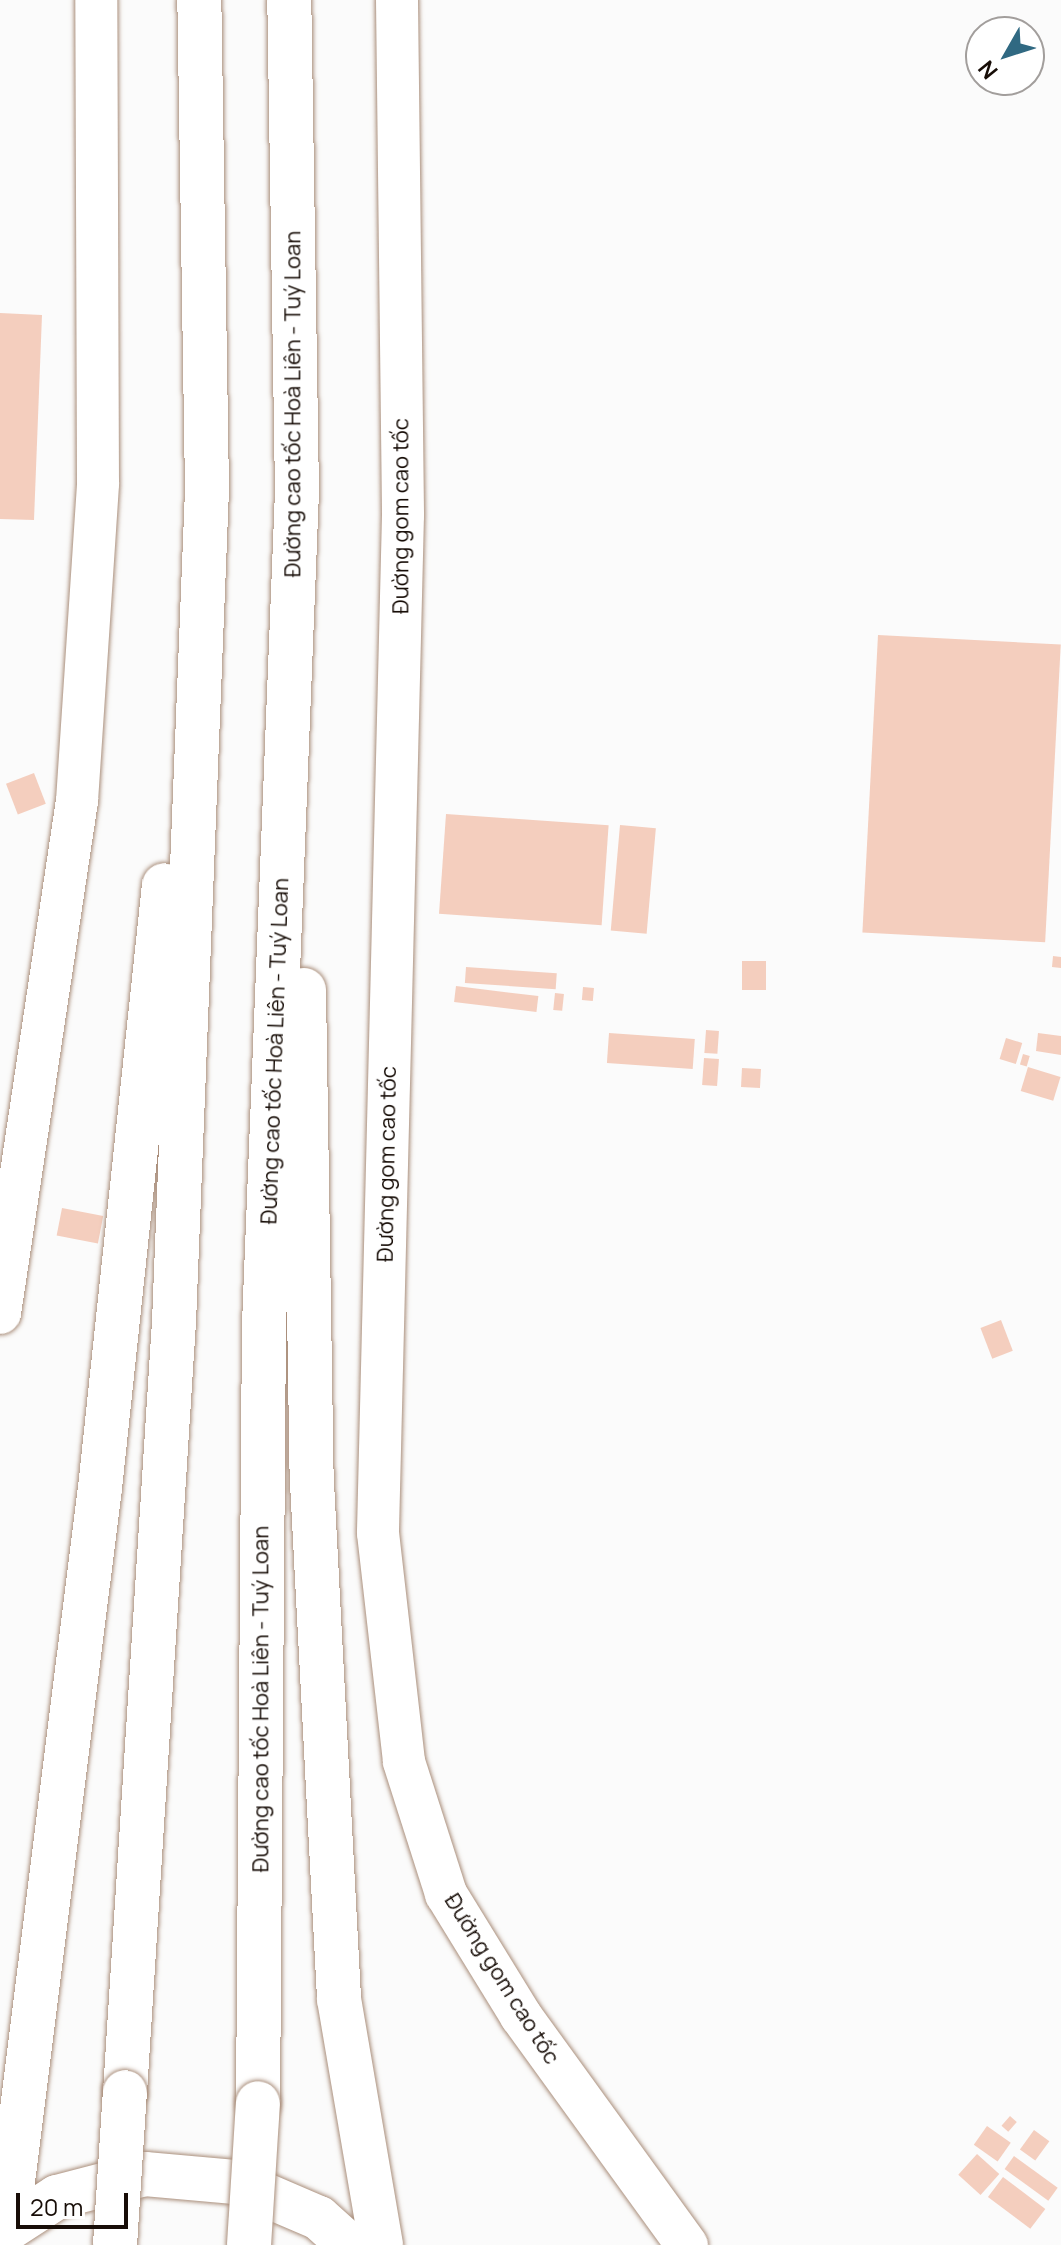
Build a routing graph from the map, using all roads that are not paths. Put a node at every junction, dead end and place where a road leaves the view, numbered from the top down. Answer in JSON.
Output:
{"nodes":[{"id":1,"x":96,"y":0,"type":"edge"},
{"id":2,"x":199,"y":0,"type":"edge"},
{"id":3,"x":289,"y":0,"type":"edge"},
{"id":4,"x":397,"y":0,"type":"edge"},
{"id":5,"x":207,"y":489,"type":"junction"},
{"id":6,"x":297,"y":492,"type":"junction"},
{"id":7,"x":0,"y":1313,"type":"edge"},
{"id":8,"x":2,"y":2231,"type":"edge"},
{"id":9,"x":115,"y":2245,"type":"edge"},
{"id":10,"x":249,"y":2245,"type":"edge"},
{"id":11,"x":349,"y":2245,"type":"edge"},
{"id":12,"x":381,"y":2245,"type":"edge"},
{"id":13,"x":687,"y":2245,"type":"edge"}],
"edges":[{"from":1,"to":7,"type":"main road"},
{"from":2,"to":5,"type":"main road"},
{"from":3,"to":6,"type":"main road","name":"Đường cao tốc Hoà Liên - Tuý Loan"},
{"from":4,"to":13,"type":"main road","name":"Đường gom cao tốc"},
{"from":5,"to":8,"type":"main road"},
{"from":5,"to":9,"type":"main road","bridge":true},
{"from":6,"to":10,"type":"main road","name":"Đường cao tốc Hoà Liên - Tuý Loan","bridge":true},
{"from":6,"to":12,"type":"main road"},
{"from":8,"to":11,"type":"main road"}]}
